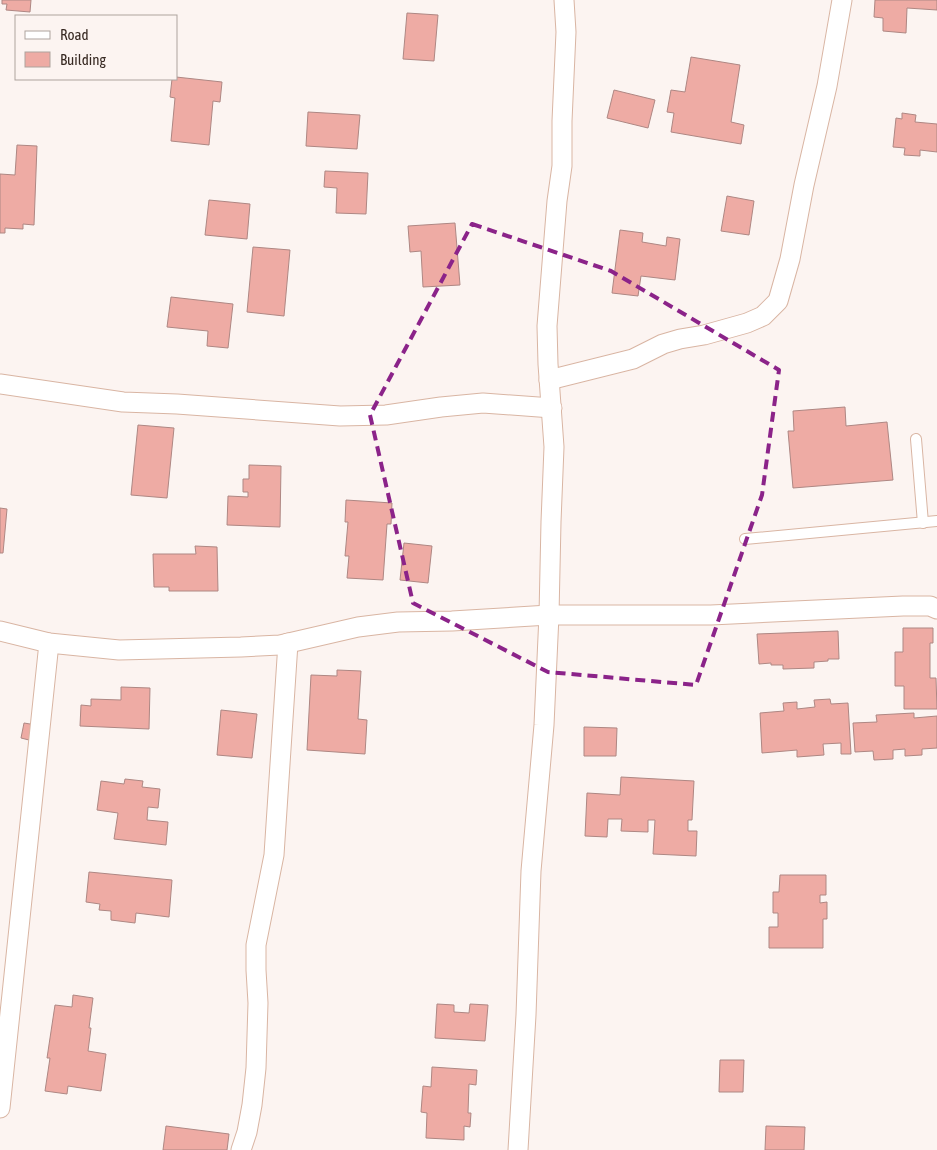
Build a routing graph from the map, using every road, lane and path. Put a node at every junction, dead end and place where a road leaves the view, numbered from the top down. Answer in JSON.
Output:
{"nodes":[{"id":1,"x":564,"y":0,"type":"edge"},
{"id":2,"x":842,"y":0,"type":"edge"},
{"id":3,"x":549,"y":380,"type":"junction"},
{"id":4,"x":0,"y":384,"type":"edge"},
{"id":5,"x":552,"y":408,"type":"junction"},
{"id":6,"x":916,"y":439,"type":"dead end"},
{"id":7,"x":937,"y":521,"type":"edge"},
{"id":8,"x":923,"y":523,"type":"junction"},
{"id":9,"x":746,"y":539,"type":"dead end"},
{"id":10,"x":937,"y":608,"type":"edge"},
{"id":11,"x":549,"y":615,"type":"junction"},
{"id":12,"x":0,"y":631,"type":"edge"},
{"id":13,"x":50,"y":643,"type":"junction"},
{"id":14,"x":288,"y":643,"type":"junction"},
{"id":15,"x":0,"y":1108,"type":"edge"},
{"id":16,"x":241,"y":1150,"type":"edge"},
{"id":17,"x":518,"y":1150,"type":"edge"}],
"edges":[{"from":1,"to":3,"type":"street"},
{"from":2,"to":3,"type":"street"},
{"from":3,"to":5,"type":"street"},
{"from":4,"to":5,"type":"street"},
{"from":5,"to":11,"type":"street"},
{"from":6,"to":8,"type":"lane"},
{"from":7,"to":8,"type":"lane"},
{"from":8,"to":9,"type":"lane"},
{"from":10,"to":11,"type":"street"},
{"from":11,"to":14,"type":"street"},
{"from":11,"to":17,"type":"street"},
{"from":12,"to":13,"type":"street"},
{"from":13,"to":14,"type":"street"},
{"from":13,"to":15,"type":"street"},
{"from":14,"to":16,"type":"street"}]}
